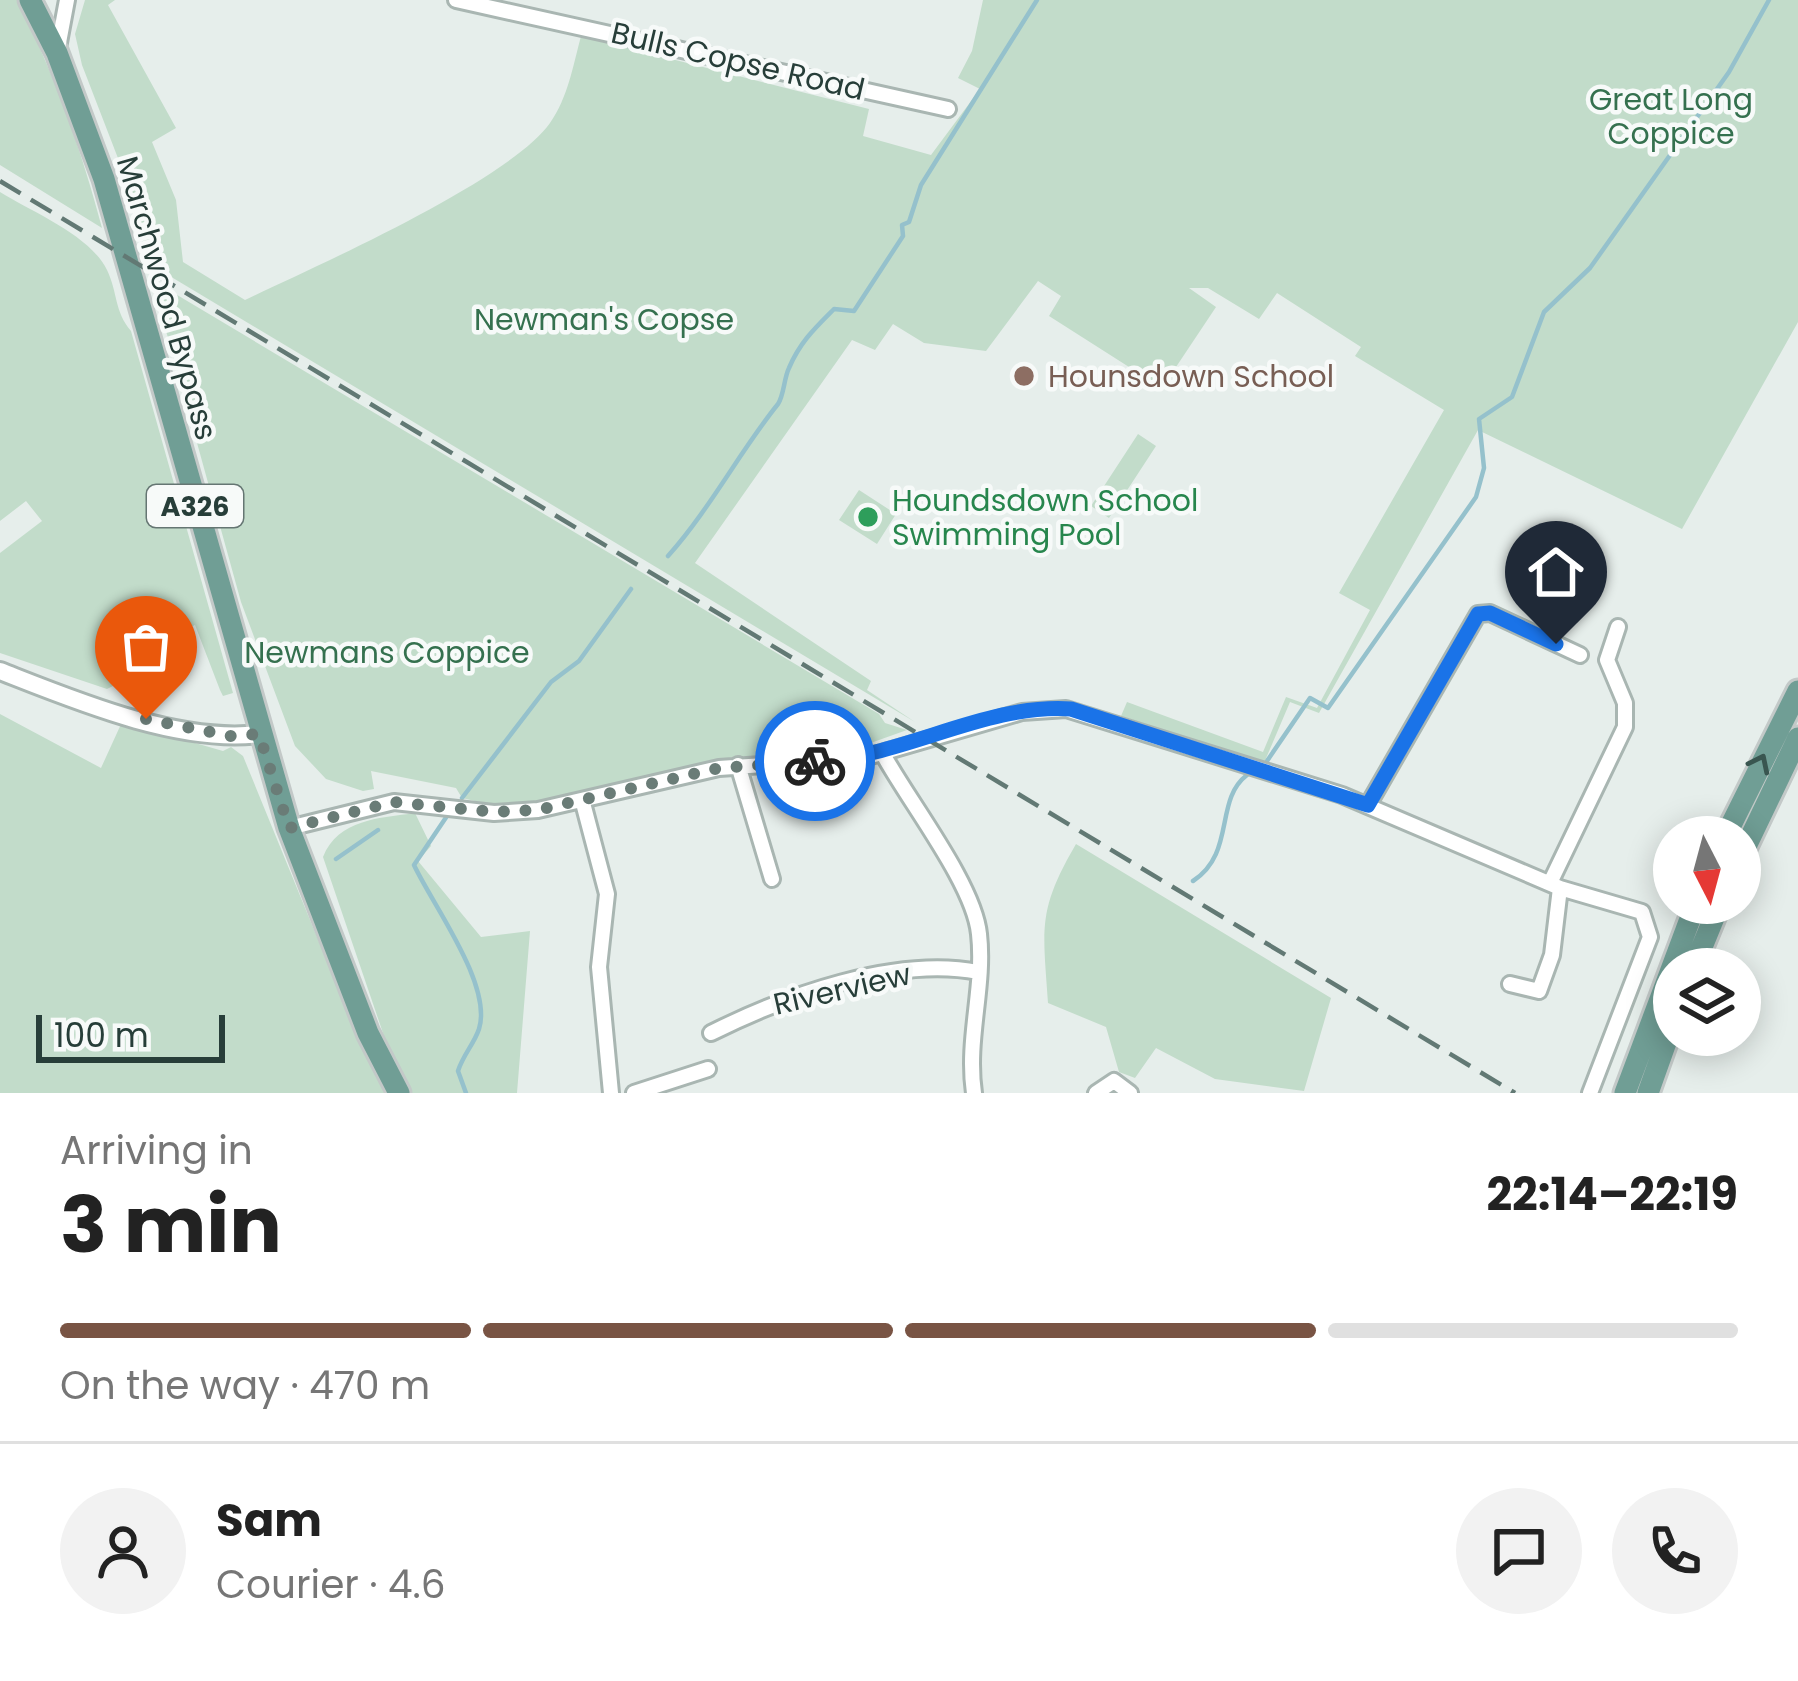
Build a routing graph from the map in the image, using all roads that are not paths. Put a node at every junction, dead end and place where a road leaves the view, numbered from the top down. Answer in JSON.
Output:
{"nodes":[{"id":1,"x":31,"y":0,"type":"edge"},
{"id":2,"x":67,"y":0,"type":"edge"},
{"id":3,"x":456,"y":0,"type":"edge"},
{"id":4,"x":57,"y":53,"type":"junction"},
{"id":5,"x":948,"y":109,"type":"dead end"},
{"id":6,"x":1618,"y":627,"type":"dead end"},
{"id":7,"x":1580,"y":655,"type":"dead end"},
{"id":8,"x":0,"y":671,"type":"edge"},
{"id":9,"x":1798,"y":691,"type":"edge"},
{"id":10,"x":259,"y":734,"type":"junction"},
{"id":11,"x":1798,"y":738,"type":"edge"},
{"id":12,"x":883,"y":754,"type":"junction"},
{"id":13,"x":738,"y":765,"type":"junction"},
{"id":14,"x":583,"y":803,"type":"junction"},
{"id":15,"x":1368,"y":805,"type":"junction"},
{"id":16,"x":1736,"y":816,"type":"edge"},
{"id":17,"x":1761,"y":816,"type":"edge"},
{"id":18,"x":289,"y":828,"type":"junction"},
{"id":19,"x":772,"y":879,"type":"dead end"},
{"id":20,"x":1555,"y":885,"type":"junction"},
{"id":21,"x":1695,"y":924,"type":"edge"},
{"id":22,"x":978,"y":972,"type":"junction"},
{"id":23,"x":1510,"y":984,"type":"dead end"},
{"id":24,"x":711,"y":1033,"type":"dead end"},
{"id":25,"x":1661,"y":1056,"type":"edge"},
{"id":26,"x":709,"y":1069,"type":"dead end"},
{"id":27,"x":398,"y":1093,"type":"edge"},
{"id":28,"x":611,"y":1093,"type":"edge"},
{"id":29,"x":634,"y":1093,"type":"edge"},
{"id":30,"x":974,"y":1093,"type":"edge"},
{"id":31,"x":1096,"y":1093,"type":"edge"},
{"id":32,"x":1130,"y":1093,"type":"edge"},
{"id":33,"x":1589,"y":1093,"type":"edge"},
{"id":34,"x":1625,"y":1093,"type":"edge"},
{"id":35,"x":1648,"y":1093,"type":"edge"}],
"edges":[{"from":1,"to":4,"type":"main road","name":"Marchwood Bypass","number":"A326"},
{"from":2,"to":4,"type":"street"},
{"from":3,"to":5,"type":"street","name":"Bulls Copse Road"},
{"from":4,"to":10,"type":"main road","name":"Marchwood Bypass","number":"A326"},
{"from":6,"to":20,"type":"street"},
{"from":7,"to":15,"type":"street"},
{"from":8,"to":10,"type":"street"},
{"from":16,"to":9,"type":"main road","one_way":true},
{"from":10,"to":18,"type":"main road","name":"Marchwood Bypass","number":"A326"},
{"from":11,"to":17,"type":"main road"},
{"from":12,"to":13,"type":"street"},
{"from":12,"to":15,"type":"street"},
{"from":12,"to":22,"type":"street"},
{"from":13,"to":14,"type":"street"},
{"from":13,"to":19,"type":"street"},
{"from":14,"to":18,"type":"street"},
{"from":14,"to":28,"type":"street"},
{"from":15,"to":20,"type":"street"},
{"from":18,"to":27,"type":"main road","name":"Marchwood Bypass","number":"A326"},
{"from":20,"to":23,"type":"street"},
{"from":20,"to":33,"type":"street"},
{"from":21,"to":34,"type":"main road"},
{"from":22,"to":24,"type":"street","name":"Riverview"},
{"from":22,"to":30,"type":"street"},
{"from":25,"to":35,"type":"main road"},
{"from":26,"to":29,"type":"street"},
{"from":31,"to":32,"type":"street"}]}
